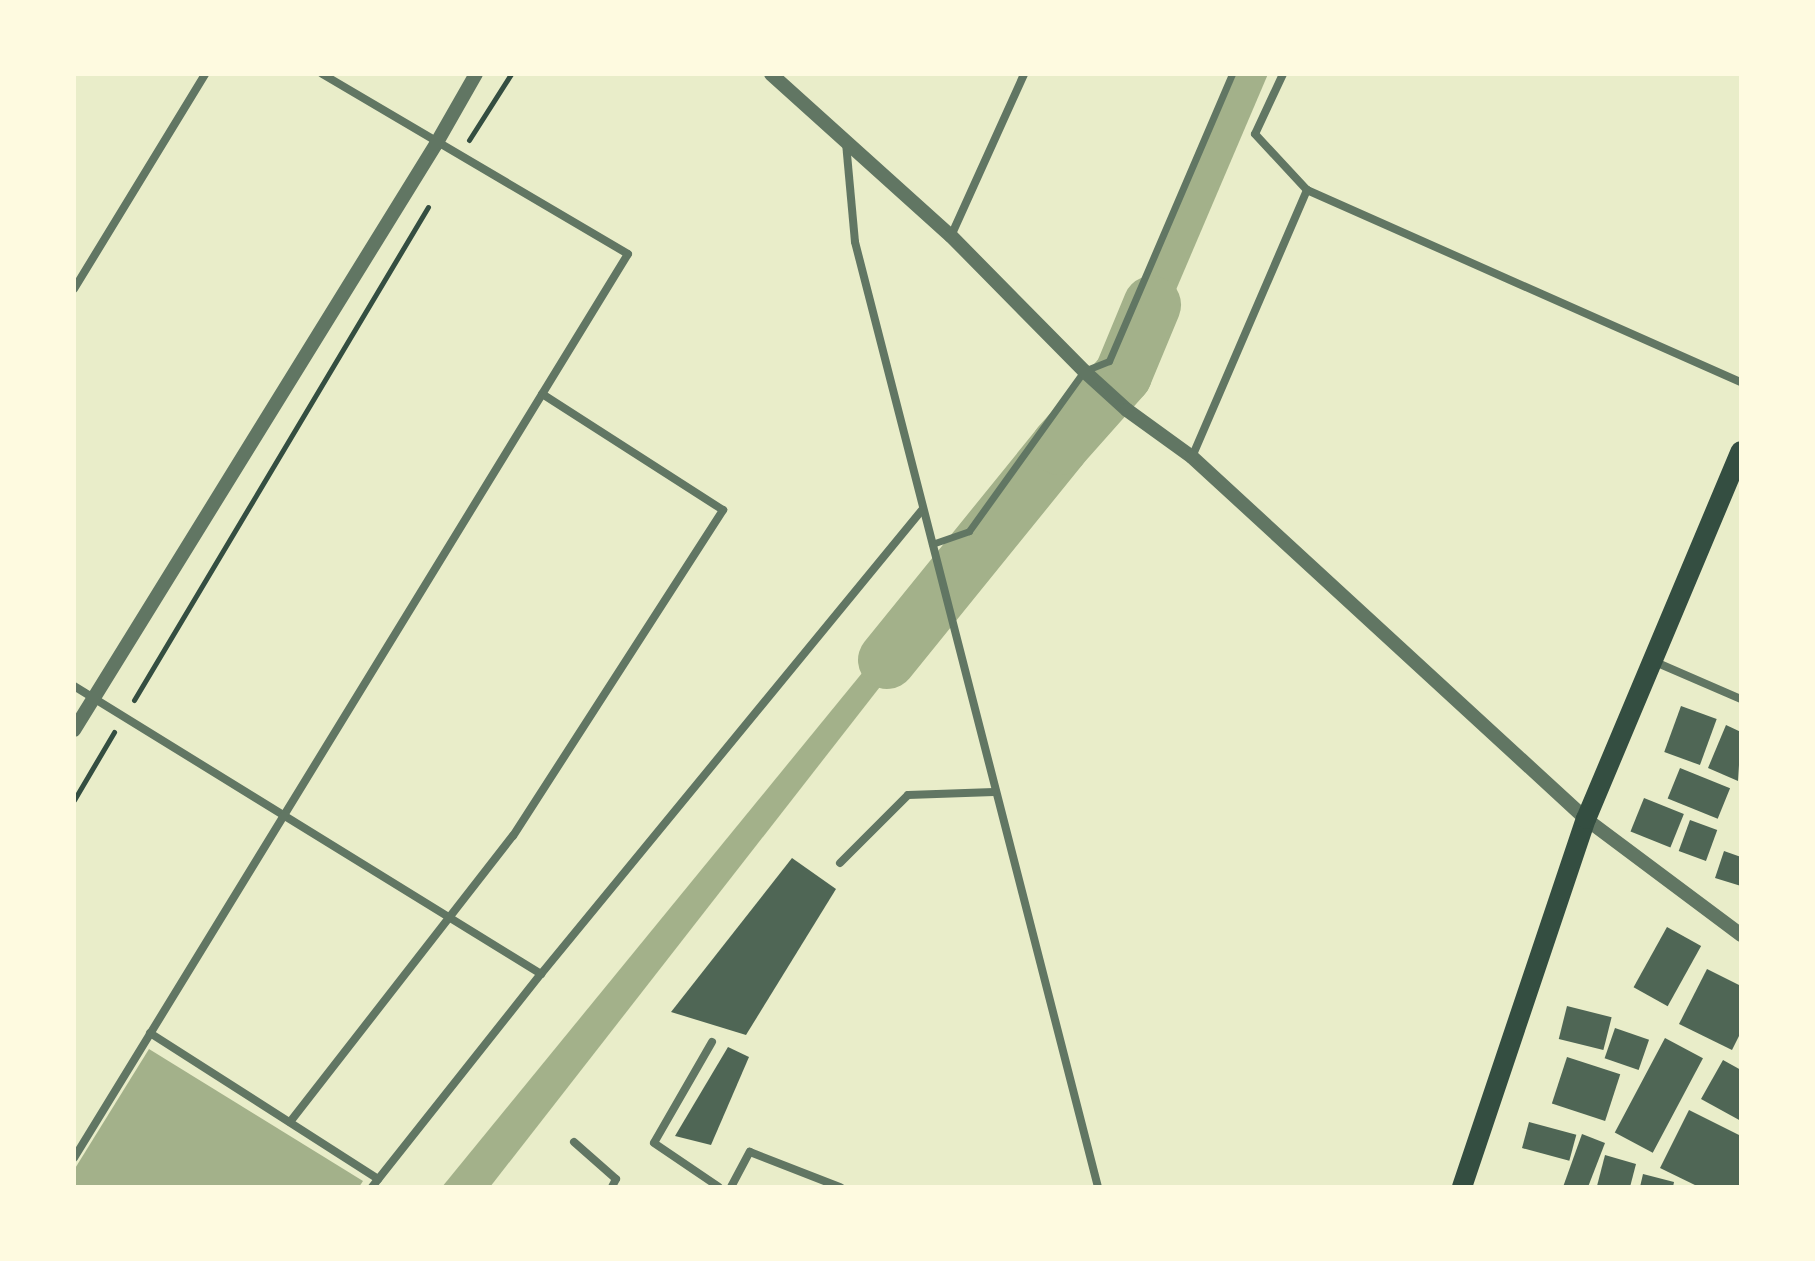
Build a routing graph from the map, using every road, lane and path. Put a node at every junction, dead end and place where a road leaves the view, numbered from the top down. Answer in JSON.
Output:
{"nodes":[{"id":1,"x":205,"y":74,"type":"edge"},
{"id":2,"x":322,"y":74,"type":"edge"},
{"id":3,"x":476,"y":74,"type":"edge"},
{"id":4,"x":511,"y":74,"type":"edge"},
{"id":5,"x":771,"y":74,"type":"edge"},
{"id":6,"x":1024,"y":74,"type":"edge"},
{"id":7,"x":1232,"y":74,"type":"edge"},
{"id":8,"x":1283,"y":74,"type":"edge"},
{"id":9,"x":846,"y":142,"type":"junction"},
{"id":10,"x":436,"y":144,"type":"junction"},
{"id":11,"x":458,"y":156,"type":"junction"},
{"id":12,"x":1307,"y":190,"type":"junction"},
{"id":13,"x":433,"y":197,"type":"dead end"},
{"id":14,"x":951,"y":236,"type":"junction"},
{"id":15,"x":74,"y":289,"type":"edge"},
{"id":16,"x":1084,"y":371,"type":"junction"},
{"id":17,"x":1741,"y":382,"type":"edge"},
{"id":18,"x":542,"y":394,"type":"junction"},
{"id":19,"x":1741,"y":451,"type":"edge"},
{"id":20,"x":1192,"y":457,"type":"junction"},
{"id":21,"x":922,"y":510,"type":"junction"},
{"id":22,"x":932,"y":544,"type":"junction"},
{"id":23,"x":1652,"y":661,"type":"junction"},
{"id":24,"x":74,"y":686,"type":"edge"},
{"id":25,"x":94,"y":698,"type":"junction"},
{"id":26,"x":1741,"y":699,"type":"edge"},
{"id":27,"x":124,"y":716,"type":"junction"},
{"id":28,"x":74,"y":730,"type":"edge"},
{"id":29,"x":994,"y":792,"type":"junction"},
{"id":30,"x":74,"y":800,"type":"edge"},
{"id":31,"x":284,"y":817,"type":"junction"},
{"id":32,"x":1586,"y":819,"type":"junction"},
{"id":33,"x":840,"y":863,"type":"dead end"},
{"id":34,"x":449,"y":918,"type":"junction"},
{"id":35,"x":1741,"y":935,"type":"edge"},
{"id":36,"x":541,"y":974,"type":"junction"},
{"id":37,"x":150,"y":1033,"type":"junction"},
{"id":38,"x":712,"y":1042,"type":"dead end"},
{"id":39,"x":290,"y":1122,"type":"junction"},
{"id":40,"x":574,"y":1142,"type":"dead end"},
{"id":41,"x":74,"y":1158,"type":"edge"},
{"id":42,"x":378,"y":1179,"type":"junction"},
{"id":43,"x":372,"y":1187,"type":"edge"},
{"id":44,"x":612,"y":1187,"type":"edge"},
{"id":45,"x":719,"y":1187,"type":"edge"},
{"id":46,"x":731,"y":1187,"type":"edge"},
{"id":47,"x":838,"y":1187,"type":"edge"},
{"id":48,"x":1098,"y":1187,"type":"edge"},
{"id":49,"x":1462,"y":1187,"type":"edge"}],
"edges":[{"from":1,"to":15,"type":"street"},
{"from":2,"to":10,"type":"street"},
{"from":3,"to":10,"type":"street"},
{"from":4,"to":11,"type":"path"},
{"from":5,"to":9,"type":"street"},
{"from":6,"to":14,"type":"street"},
{"from":7,"to":16,"type":"street"},
{"from":8,"to":12,"type":"street"},
{"from":9,"to":14,"type":"street"},
{"from":9,"to":21,"type":"street"},
{"from":10,"to":11,"type":"street"},
{"from":10,"to":25,"type":"street"},
{"from":11,"to":18,"type":"street"},
{"from":12,"to":17,"type":"street"},
{"from":12,"to":20,"type":"street"},
{"from":13,"to":27,"type":"path"},
{"from":14,"to":16,"type":"street"},
{"from":16,"to":20,"type":"street"},
{"from":16,"to":22,"type":"street"},
{"from":18,"to":31,"type":"street"},
{"from":18,"to":34,"type":"street"},
{"from":19,"to":23,"type":"main road"},
{"from":20,"to":32,"type":"street"},
{"from":21,"to":22,"type":"street"},
{"from":21,"to":36,"type":"street"},
{"from":22,"to":29,"type":"street"},
{"from":23,"to":26,"type":"street"},
{"from":23,"to":32,"type":"main road"},
{"from":24,"to":25,"type":"street"},
{"from":25,"to":27,"type":"street"},
{"from":25,"to":28,"type":"street"},
{"from":27,"to":30,"type":"path"},
{"from":27,"to":31,"type":"street"},
{"from":29,"to":33,"type":"street"},
{"from":29,"to":48,"type":"street"},
{"from":31,"to":34,"type":"street"},
{"from":31,"to":37,"type":"street"},
{"from":32,"to":35,"type":"street"},
{"from":32,"to":49,"type":"main road"},
{"from":34,"to":36,"type":"street"},
{"from":34,"to":39,"type":"street"},
{"from":36,"to":42,"type":"street"},
{"from":37,"to":39,"type":"street"},
{"from":37,"to":41,"type":"street"},
{"from":38,"to":45,"type":"street"},
{"from":39,"to":42,"type":"street"},
{"from":40,"to":44,"type":"street"},
{"from":42,"to":43,"type":"street"},
{"from":46,"to":47,"type":"street"}]}
